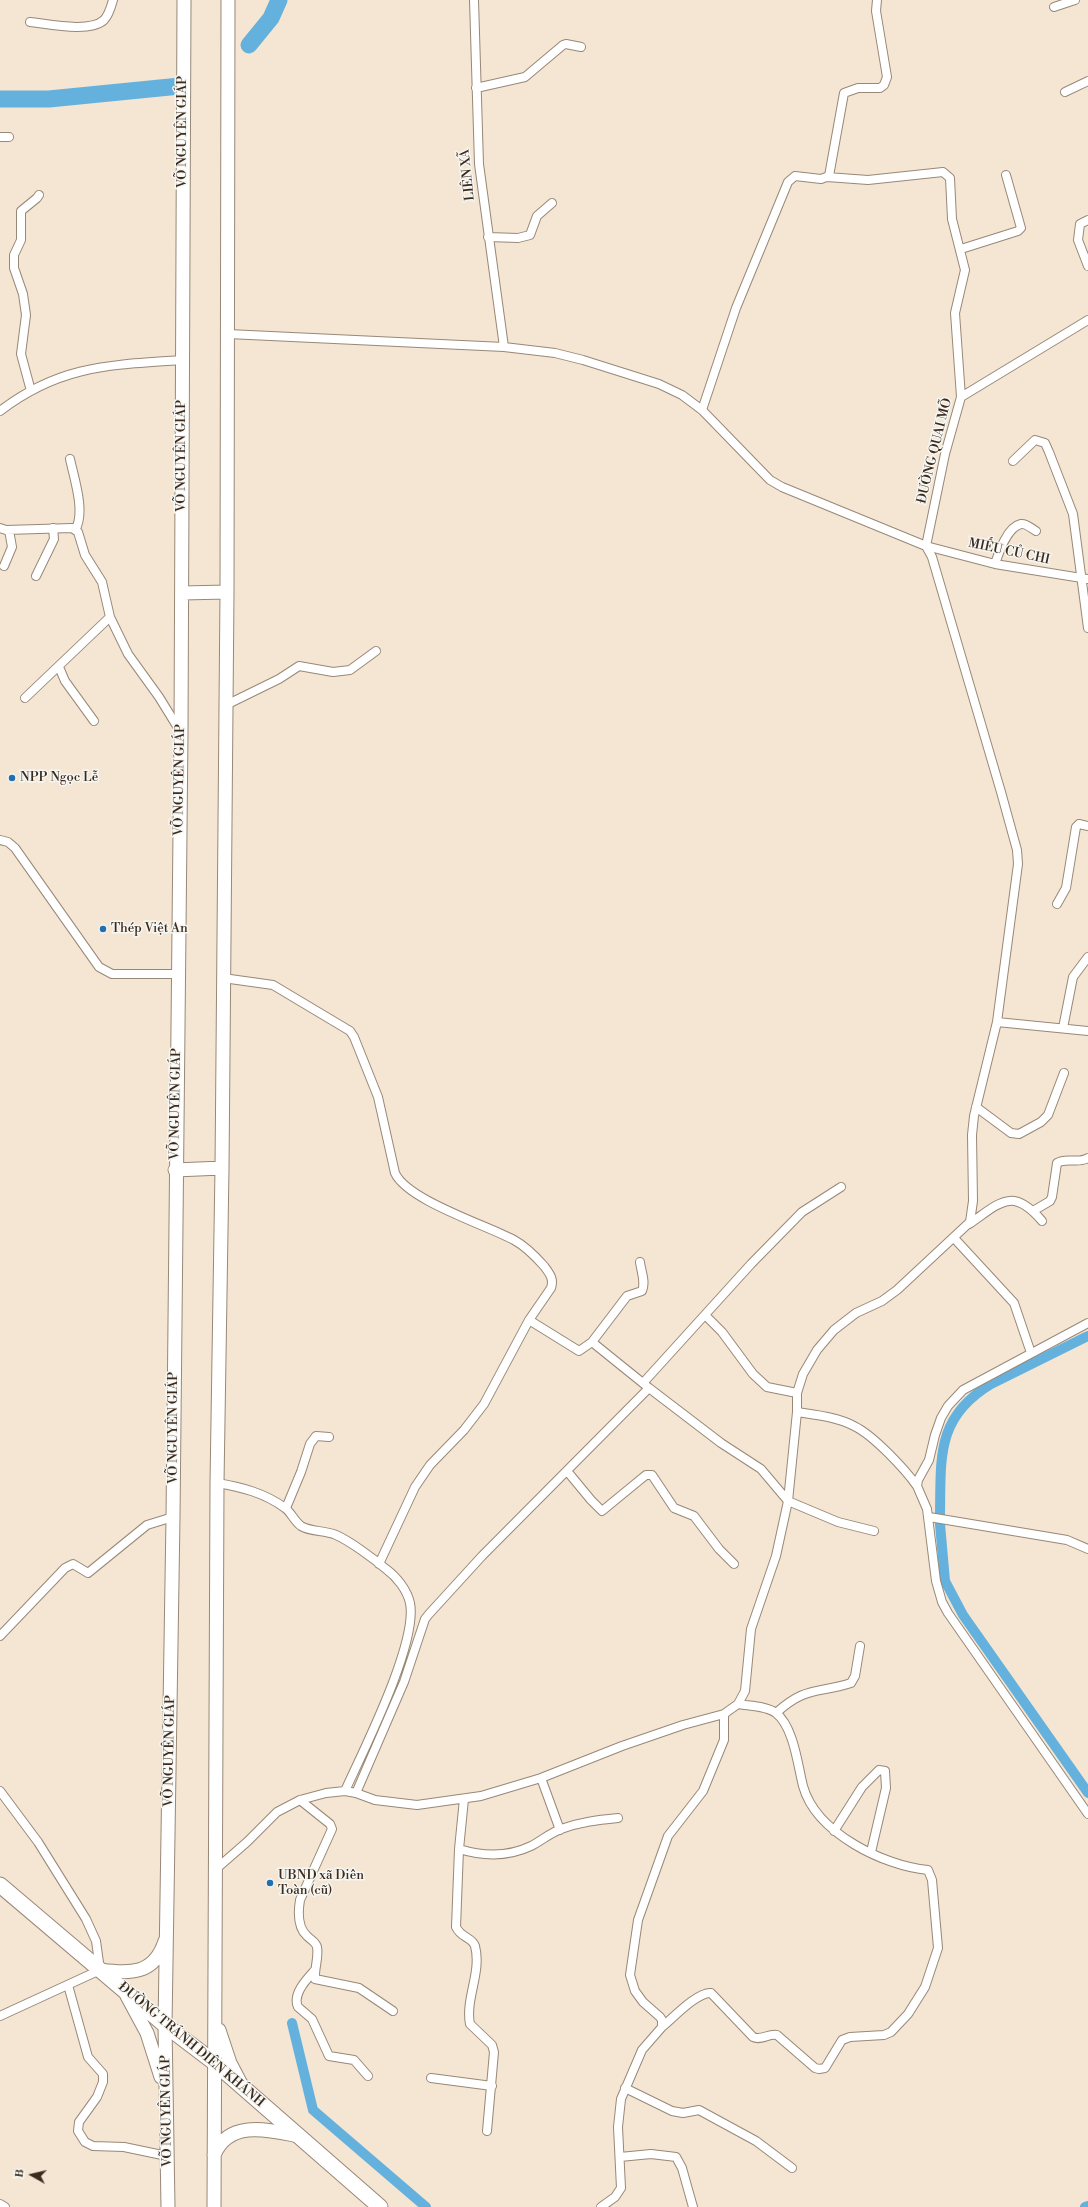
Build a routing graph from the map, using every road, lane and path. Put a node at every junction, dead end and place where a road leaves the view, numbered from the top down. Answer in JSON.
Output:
{"nodes":[{"id":1,"x":113,"y":0,"type":"edge"},
{"id":2,"x":184,"y":0,"type":"edge"},
{"id":3,"x":228,"y":0,"type":"edge"},
{"id":4,"x":474,"y":0,"type":"edge"},
{"id":5,"x":877,"y":0,"type":"edge"},
{"id":6,"x":1075,"y":0,"type":"edge"},
{"id":7,"x":1054,"y":6,"type":"dead end"},
{"id":8,"x":30,"y":22,"type":"dead end"},
{"id":9,"x":581,"y":47,"type":"dead end"},
{"id":10,"x":1088,"y":81,"type":"edge"},
{"id":11,"x":476,"y":88,"type":"junction"},
{"id":12,"x":1064,"y":92,"type":"dead end"},
{"id":13,"x":0,"y":137,"type":"edge"},
{"id":14,"x":9,"y":137,"type":"dead end"},
{"id":15,"x":1006,"y":175,"type":"dead end"},
{"id":16,"x":827,"y":177,"type":"junction"},
{"id":17,"x":39,"y":195,"type":"dead end"},
{"id":18,"x":552,"y":203,"type":"dead end"},
{"id":19,"x":1088,"y":220,"type":"edge"},
{"id":20,"x":488,"y":237,"type":"junction"},
{"id":21,"x":961,"y":249,"type":"junction"},
{"id":22,"x":1088,"y":266,"type":"edge"},
{"id":23,"x":1088,"y":320,"type":"edge"},
{"id":24,"x":228,"y":334,"type":"junction"},
{"id":25,"x":504,"y":347,"type":"junction"},
{"id":26,"x":182,"y":360,"type":"junction"},
{"id":27,"x":31,"y":391,"type":"junction"},
{"id":28,"x":961,"y":397,"type":"junction"},
{"id":29,"x":702,"y":410,"type":"junction"},
{"id":30,"x":0,"y":411,"type":"edge"},
{"id":31,"x":70,"y":458,"type":"dead end"},
{"id":32,"x":1013,"y":461,"type":"dead end"},
{"id":33,"x":53,"y":528,"type":"junction"},
{"id":34,"x":4,"y":529,"type":"edge"},
{"id":35,"x":75,"y":530,"type":"junction"},
{"id":36,"x":1036,"y":531,"type":"dead end"},
{"id":37,"x":926,"y":546,"type":"junction"},
{"id":38,"x":996,"y":564,"type":"junction"},
{"id":39,"x":4,"y":566,"type":"dead end"},
{"id":40,"x":36,"y":576,"type":"dead end"},
{"id":41,"x":1085,"y":579,"type":"edge"},
{"id":42,"x":227,"y":592,"type":"junction"},
{"id":43,"x":182,"y":593,"type":"junction"},
{"id":44,"x":110,"y":617,"type":"junction"},
{"id":45,"x":1088,"y":628,"type":"edge"},
{"id":46,"x":376,"y":651,"type":"dead end"},
{"id":47,"x":60,"y":667,"type":"junction"},
{"id":48,"x":24,"y":698,"type":"dead end"},
{"id":49,"x":226,"y":705,"type":"junction"},
{"id":50,"x":94,"y":721,"type":"dead end"},
{"id":51,"x":181,"y":733,"type":"junction"},
{"id":52,"x":1088,"y":826,"type":"edge"},
{"id":53,"x":0,"y":840,"type":"edge"},
{"id":54,"x":1057,"y":904,"type":"dead end"},
{"id":55,"x":1088,"y":957,"type":"edge"},
{"id":56,"x":178,"y":974,"type":"junction"},
{"id":57,"x":223,"y":978,"type":"junction"},
{"id":58,"x":997,"y":1022,"type":"junction"},
{"id":59,"x":1063,"y":1028,"type":"junction"},
{"id":60,"x":1088,"y":1031,"type":"edge"},
{"id":61,"x":1064,"y":1074,"type":"dead end"},
{"id":62,"x":976,"y":1107,"type":"junction"},
{"id":63,"x":1088,"y":1158,"type":"edge"},
{"id":64,"x":222,"y":1168,"type":"junction"},
{"id":65,"x":175,"y":1170,"type":"junction"},
{"id":66,"x":842,"y":1187,"type":"dead end"},
{"id":67,"x":1033,"y":1210,"type":"junction"},
{"id":68,"x":1042,"y":1221,"type":"dead end"},
{"id":69,"x":969,"y":1224,"type":"junction"},
{"id":70,"x":954,"y":1238,"type":"junction"},
{"id":71,"x":640,"y":1262,"type":"dead end"},
{"id":72,"x":705,"y":1315,"type":"junction"},
{"id":73,"x":529,"y":1320,"type":"junction"},
{"id":74,"x":1088,"y":1323,"type":"edge"},
{"id":75,"x":592,"y":1342,"type":"junction"},
{"id":76,"x":1031,"y":1353,"type":"junction"},
{"id":77,"x":646,"y":1385,"type":"junction"},
{"id":78,"x":797,"y":1393,"type":"junction"},
{"id":79,"x":797,"y":1412,"type":"junction"},
{"id":80,"x":329,"y":1437,"type":"dead end"},
{"id":81,"x":567,"y":1471,"type":"junction"},
{"id":82,"x":217,"y":1482,"type":"junction"},
{"id":83,"x":917,"y":1486,"type":"junction"},
{"id":84,"x":788,"y":1501,"type":"junction"},
{"id":85,"x":286,"y":1508,"type":"junction"},
{"id":86,"x":929,"y":1517,"type":"junction"},
{"id":87,"x":173,"y":1518,"type":"junction"},
{"id":88,"x":874,"y":1531,"type":"dead end"},
{"id":89,"x":1088,"y":1549,"type":"edge"},
{"id":90,"x":379,"y":1564,"type":"junction"},
{"id":91,"x":734,"y":1564,"type":"dead end"},
{"id":92,"x":0,"y":1636,"type":"edge"},
{"id":93,"x":860,"y":1646,"type":"dead end"},
{"id":94,"x":738,"y":1704,"type":"junction"},
{"id":95,"x":776,"y":1713,"type":"junction"},
{"id":96,"x":724,"y":1714,"type":"junction"},
{"id":97,"x":542,"y":1778,"type":"junction"},
{"id":98,"x":0,"y":1791,"type":"edge"},
{"id":99,"x":345,"y":1791,"type":"junction"},
{"id":100,"x":356,"y":1793,"type":"junction"},
{"id":101,"x":464,"y":1799,"type":"junction"},
{"id":102,"x":300,"y":1800,"type":"junction"},
{"id":103,"x":1088,"y":1814,"type":"edge"},
{"id":104,"x":618,"y":1818,"type":"dead end"},
{"id":105,"x":560,"y":1830,"type":"junction"},
{"id":106,"x":834,"y":1832,"type":"junction"},
{"id":107,"x":459,"y":1849,"type":"junction"},
{"id":108,"x":871,"y":1852,"type":"junction"},
{"id":109,"x":216,"y":1869,"type":"junction"},
{"id":110,"x":0,"y":1885,"type":"edge"},
{"id":111,"x":167,"y":1934,"type":"junction"},
{"id":112,"x":100,"y":1970,"type":"junction"},
{"id":113,"x":315,"y":1970,"type":"junction"},
{"id":114,"x":68,"y":1985,"type":"junction"},
{"id":115,"x":119,"y":1985,"type":"junction"},
{"id":116,"x":393,"y":2011,"type":"dead end"},
{"id":117,"x":215,"y":2015,"type":"junction"},
{"id":118,"x":0,"y":2016,"type":"edge"},
{"id":119,"x":165,"y":2024,"type":"junction"},
{"id":120,"x":662,"y":2027,"type":"junction"},
{"id":121,"x":215,"y":2063,"type":"junction"},
{"id":122,"x":368,"y":2076,"type":"dead end"},
{"id":123,"x":431,"y":2078,"type":"dead end"},
{"id":124,"x":492,"y":2086,"type":"junction"},
{"id":125,"x":243,"y":2087,"type":"junction"},
{"id":126,"x":625,"y":2088,"type":"junction"},
{"id":127,"x":167,"y":2103,"type":"junction"},
{"id":128,"x":487,"y":2131,"type":"dead end"},
{"id":129,"x":299,"y":2136,"type":"junction"},
{"id":130,"x":214,"y":2155,"type":"junction"},
{"id":131,"x":167,"y":2156,"type":"junction"},
{"id":132,"x":620,"y":2157,"type":"junction"},
{"id":133,"x":792,"y":2168,"type":"dead end"},
{"id":134,"x":0,"y":2204,"type":"edge"},
{"id":135,"x":5,"y":2207,"type":"edge"},
{"id":136,"x":168,"y":2207,"type":"edge"},
{"id":137,"x":214,"y":2207,"type":"edge"},
{"id":138,"x":380,"y":2207,"type":"edge"},
{"id":139,"x":600,"y":2207,"type":"edge"},
{"id":140,"x":693,"y":2207,"type":"edge"}],
"edges":[{"from":1,"to":8,"type":"street"},
{"from":2,"to":26,"type":"main road","name":"VÕ NGUYÊN GIÁP"},
{"from":3,"to":24,"type":"main road"},
{"from":4,"to":11,"type":"street","name":"LIÊN XÃ"},
{"from":5,"to":16,"type":"street"},
{"from":6,"to":7,"type":"street"},
{"from":9,"to":11,"type":"street"},
{"from":10,"to":12,"type":"street"},
{"from":11,"to":20,"type":"street","name":"LIÊN XÃ"},
{"from":13,"to":14,"type":"street"},
{"from":15,"to":21,"type":"street"},
{"from":16,"to":21,"type":"street","name":"ĐƯỜNG QUAI MÕ"},
{"from":16,"to":29,"type":"street"},
{"from":17,"to":27,"type":"street"},
{"from":18,"to":20,"type":"street"},
{"from":19,"to":22,"type":"street"},
{"from":20,"to":25,"type":"street","name":"LIÊN XÃ"},
{"from":21,"to":28,"type":"street","name":"ĐƯỜNG QUAI MÕ"},
{"from":23,"to":28,"type":"street"},
{"from":24,"to":25,"type":"street","name":"MIẾU CỦ CHI"},
{"from":24,"to":42,"type":"main road"},
{"from":25,"to":29,"type":"street","name":"MIẾU CỦ CHI"},
{"from":26,"to":27,"type":"street"},
{"from":26,"to":43,"type":"main road","name":"VÕ NGUYÊN GIÁP"},
{"from":27,"to":30,"type":"street"},
{"from":28,"to":37,"type":"street","name":"ĐƯỜNG QUAI MÕ"},
{"from":29,"to":37,"type":"street","name":"MIẾU CỦ CHI"},
{"from":31,"to":35,"type":"street"},
{"from":32,"to":41,"type":"street"},
{"from":33,"to":34,"type":"street"},
{"from":33,"to":35,"type":"street"},
{"from":33,"to":40,"type":"street"},
{"from":34,"to":39,"type":"street"},
{"from":35,"to":44,"type":"street"},
{"from":36,"to":38,"type":"street"},
{"from":37,"to":38,"type":"street","name":"MIẾU CỦ CHI"},
{"from":37,"to":58,"type":"street"},
{"from":38,"to":41,"type":"street","name":"MIẾU CỦ CHI"},
{"from":41,"to":45,"type":"street"},
{"from":42,"to":43,"type":"main road"},
{"from":42,"to":49,"type":"main road"},
{"from":43,"to":51,"type":"main road","name":"VÕ NGUYÊN GIÁP"},
{"from":44,"to":47,"type":"street"},
{"from":44,"to":51,"type":"street"},
{"from":46,"to":49,"type":"street"},
{"from":47,"to":48,"type":"street"},
{"from":47,"to":50,"type":"street"},
{"from":49,"to":57,"type":"main road"},
{"from":51,"to":56,"type":"main road","name":"VÕ NGUYÊN GIÁP"},
{"from":52,"to":54,"type":"street"},
{"from":53,"to":56,"type":"street"},
{"from":55,"to":59,"type":"street"},
{"from":56,"to":65,"type":"main road","name":"VÕ NGUYÊN GIÁP"},
{"from":57,"to":64,"type":"main road"},
{"from":57,"to":73,"type":"street"},
{"from":58,"to":59,"type":"street"},
{"from":58,"to":62,"type":"street"},
{"from":59,"to":60,"type":"street"},
{"from":61,"to":62,"type":"street"},
{"from":62,"to":69,"type":"street"},
{"from":63,"to":67,"type":"street"},
{"from":64,"to":65,"type":"main road"},
{"from":64,"to":82,"type":"main road"},
{"from":65,"to":87,"type":"main road","name":"VÕ NGUYÊN GIÁP"},
{"from":66,"to":72,"type":"street"},
{"from":67,"to":68,"type":"street"},
{"from":67,"to":69,"type":"street"},
{"from":69,"to":70,"type":"street"},
{"from":70,"to":76,"type":"street"},
{"from":70,"to":78,"type":"street"},
{"from":71,"to":75,"type":"street"},
{"from":72,"to":77,"type":"street"},
{"from":72,"to":78,"type":"street"},
{"from":73,"to":75,"type":"street"},
{"from":73,"to":90,"type":"street"},
{"from":74,"to":76,"type":"street"},
{"from":75,"to":77,"type":"street"},
{"from":76,"to":83,"type":"street"},
{"from":77,"to":81,"type":"street"},
{"from":77,"to":84,"type":"street"},
{"from":78,"to":79,"type":"street"},
{"from":79,"to":83,"type":"street"},
{"from":79,"to":84,"type":"street"},
{"from":80,"to":85,"type":"street"},
{"from":81,"to":91,"type":"street"},
{"from":81,"to":100,"type":"street"},
{"from":82,"to":85,"type":"street"},
{"from":82,"to":109,"type":"main road"},
{"from":83,"to":86,"type":"street"},
{"from":84,"to":88,"type":"street"},
{"from":84,"to":94,"type":"street"},
{"from":85,"to":90,"type":"street"},
{"from":86,"to":89,"type":"street"},
{"from":86,"to":103,"type":"street"},
{"from":87,"to":92,"type":"street"},
{"from":87,"to":111,"type":"main road","name":"VÕ NGUYÊN GIÁP"},
{"from":90,"to":99,"type":"street"},
{"from":93,"to":95,"type":"street"},
{"from":94,"to":95,"type":"street"},
{"from":94,"to":96,"type":"street"},
{"from":95,"to":106,"type":"street"},
{"from":96,"to":97,"type":"street"},
{"from":96,"to":120,"type":"street"},
{"from":97,"to":101,"type":"street"},
{"from":97,"to":105,"type":"street"},
{"from":98,"to":112,"type":"street"},
{"from":99,"to":100,"type":"street"},
{"from":99,"to":102,"type":"street"},
{"from":100,"to":101,"type":"street"},
{"from":101,"to":107,"type":"street"},
{"from":102,"to":109,"type":"street"},
{"from":102,"to":113,"type":"street"},
{"from":104,"to":105,"type":"street"},
{"from":105,"to":107,"type":"street"},
{"from":106,"to":108,"type":"street"},
{"from":106,"to":108,"type":"street"},
{"from":107,"to":124,"type":"street"},
{"from":108,"to":120,"type":"street"},
{"from":109,"to":117,"type":"main road"},
{"from":110,"to":112,"type":"highway","name":"ĐƯỜNG TRÁNH DIÊN KHÁNH"},
{"from":111,"to":112,"type":"main road"},
{"from":111,"to":119,"type":"main road","name":"VÕ NGUYÊN GIÁP"},
{"from":112,"to":114,"type":"street"},
{"from":112,"to":115,"type":"highway","name":"ĐƯỜNG TRÁNH DIÊN KHÁNH"},
{"from":113,"to":116,"type":"street"},
{"from":113,"to":122,"type":"street"},
{"from":114,"to":118,"type":"street"},
{"from":114,"to":131,"type":"street"},
{"from":115,"to":119,"type":"highway","name":"ĐƯỜNG TRÁNH DIÊN KHÁNH"},
{"from":115,"to":127,"type":"main road"},
{"from":117,"to":121,"type":"main road"},
{"from":117,"to":125,"type":"main road"},
{"from":119,"to":121,"type":"highway","name":"ĐƯỜNG TRÁNH DIÊN KHÁNH"},
{"from":119,"to":127,"type":"main road","name":"VÕ NGUYÊN GIÁP"},
{"from":120,"to":126,"type":"street"},
{"from":121,"to":125,"type":"highway","name":"ĐƯỜNG TRÁNH DIÊN KHÁNH"},
{"from":121,"to":130,"type":"main road"},
{"from":123,"to":124,"type":"street"},
{"from":124,"to":128,"type":"street"},
{"from":125,"to":129,"type":"highway","name":"ĐƯỜNG TRÁNH DIÊN KHÁNH"},
{"from":126,"to":132,"type":"street"},
{"from":126,"to":133,"type":"street"},
{"from":127,"to":131,"type":"main road","name":"VÕ NGUYÊN GIÁP"},
{"from":129,"to":130,"type":"main road"},
{"from":129,"to":138,"type":"highway","name":"ĐƯỜNG TRÁNH DIÊN KHÁNH"},
{"from":130,"to":137,"type":"main road"},
{"from":131,"to":136,"type":"main road","name":"VÕ NGUYÊN GIÁP"},
{"from":132,"to":139,"type":"street"},
{"from":132,"to":140,"type":"street"},
{"from":134,"to":135,"type":"street"}]}
